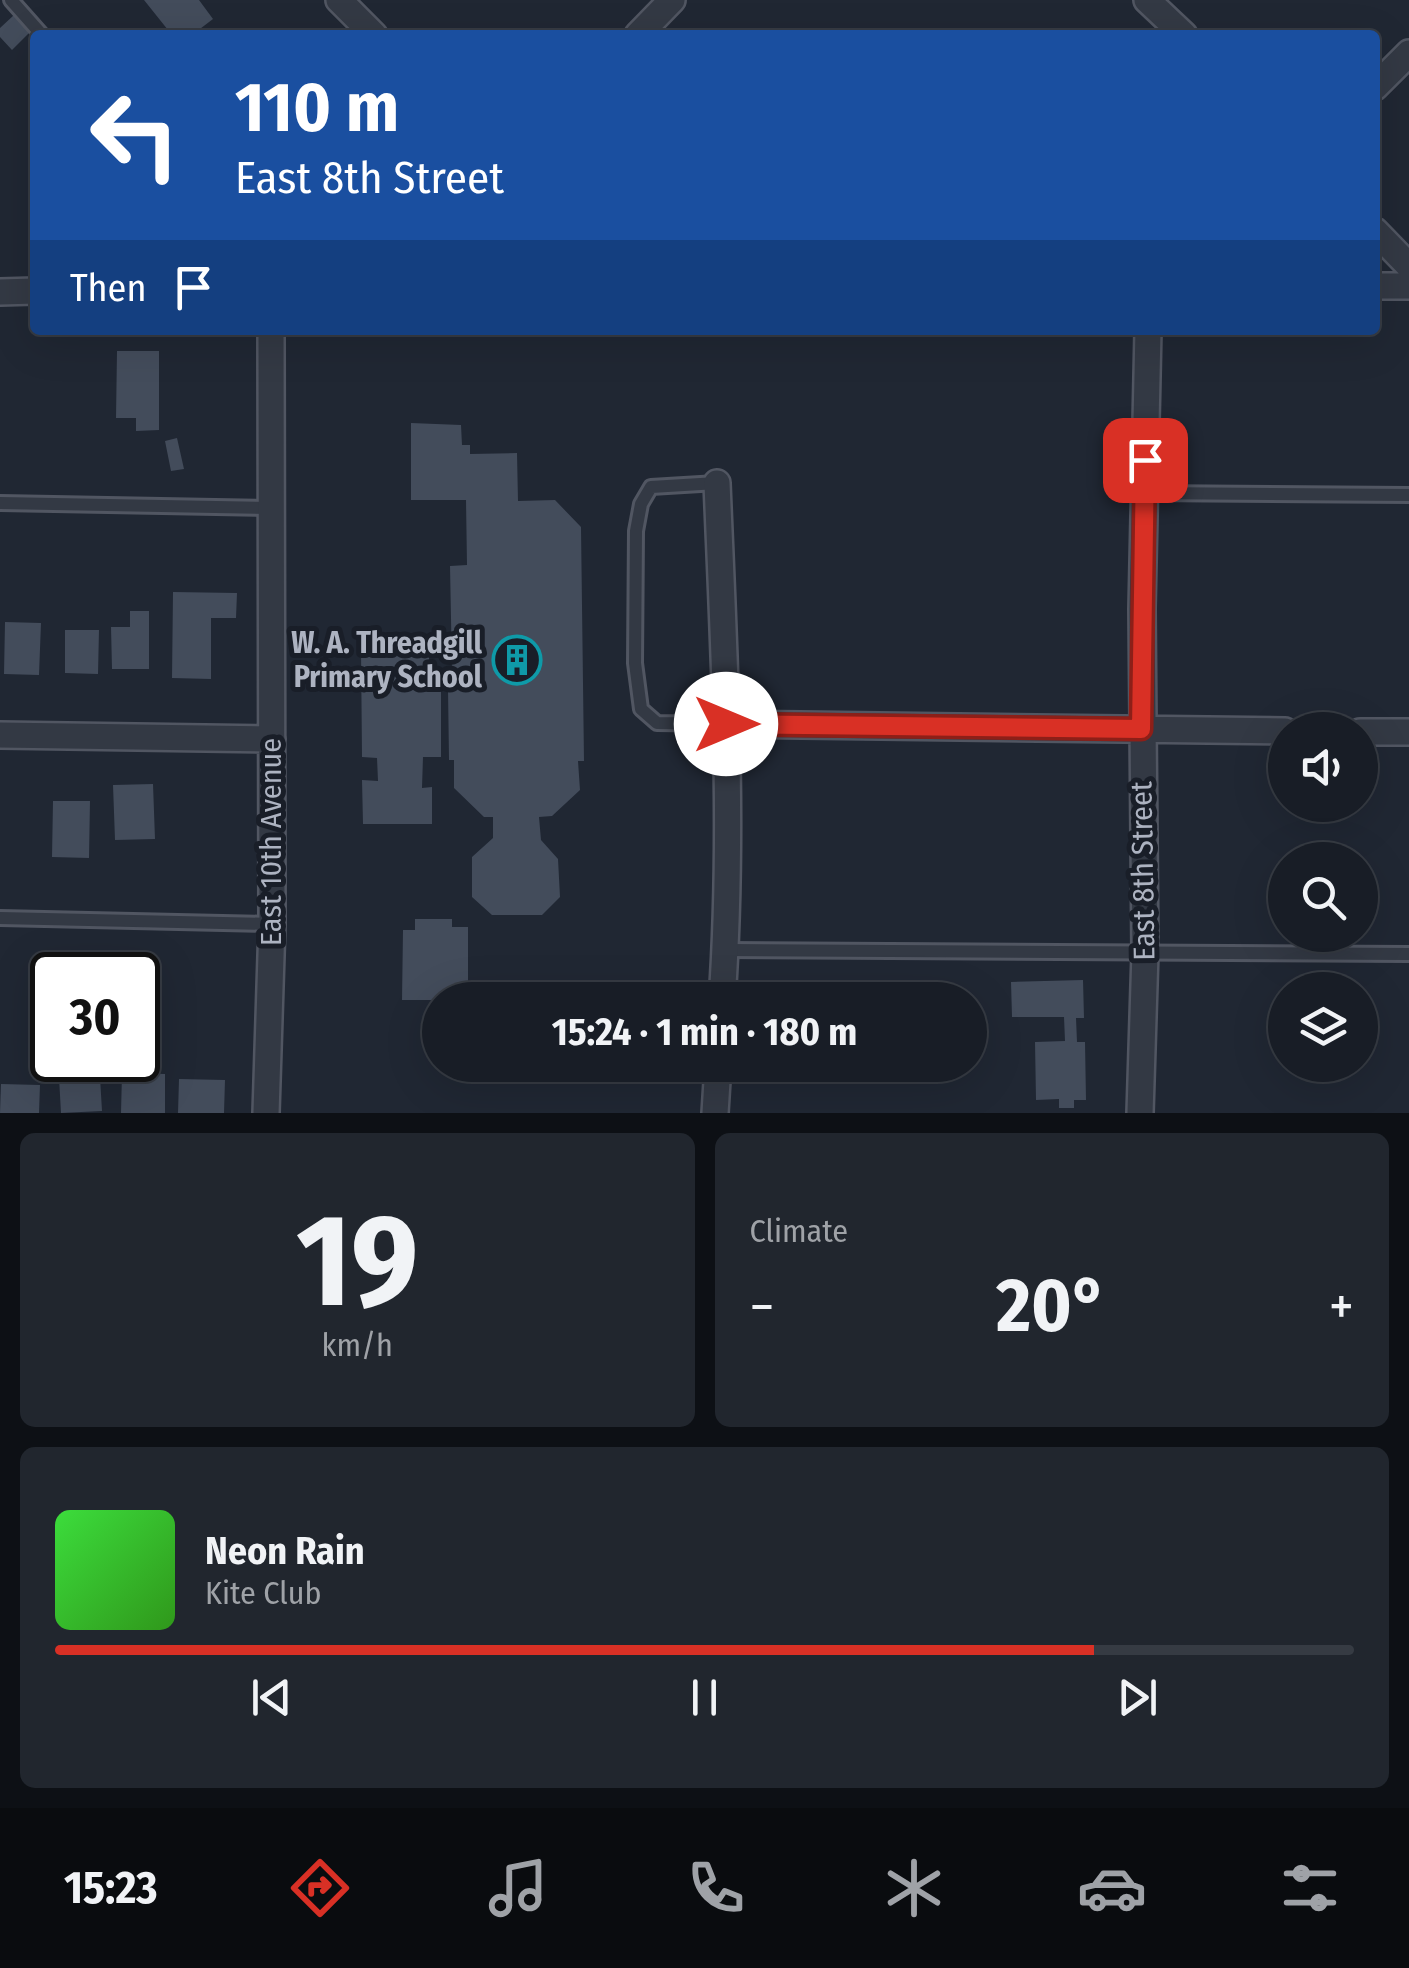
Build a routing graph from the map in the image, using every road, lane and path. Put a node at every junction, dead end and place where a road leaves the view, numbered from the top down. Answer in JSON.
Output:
{"nodes":[{"id":1,"x":11,"y":0,"type":"edge"},
{"id":2,"x":339,"y":0,"type":"edge"},
{"id":3,"x":672,"y":0,"type":"edge"},
{"id":4,"x":1147,"y":0,"type":"edge"},
{"id":5,"x":38,"y":30,"type":"edge"},
{"id":6,"x":369,"y":30,"type":"edge"},
{"id":7,"x":643,"y":30,"type":"edge"},
{"id":8,"x":1179,"y":30,"type":"edge"},
{"id":9,"x":1409,"y":53,"type":"edge"},
{"id":10,"x":1380,"y":81,"type":"edge"},
{"id":11,"x":1380,"y":235,"type":"edge"},
{"id":12,"x":1409,"y":266,"type":"edge"},
{"id":13,"x":1380,"y":286,"type":"edge"},
{"id":14,"x":1409,"y":286,"type":"edge"},
{"id":15,"x":0,"y":292,"type":"edge"},
{"id":16,"x":30,"y":292,"type":"edge"},
{"id":17,"x":271,"y":335,"type":"edge"},
{"id":18,"x":1148,"y":335,"type":"edge"},
{"id":19,"x":718,"y":483,"type":"joint"},
{"id":20,"x":1145,"y":493,"type":"junction"},
{"id":21,"x":1409,"y":495,"type":"edge"},
{"id":22,"x":0,"y":503,"type":"edge"},
{"id":23,"x":271,"y":508,"type":"junction"},
{"id":24,"x":726,"y":724,"type":"junction"},
{"id":25,"x":1141,"y":729,"type":"junction"},
{"id":26,"x":1268,"y":730,"type":"edge"},
{"id":27,"x":1378,"y":732,"type":"edge"},
{"id":28,"x":1409,"y":732,"type":"edge"},
{"id":29,"x":0,"y":735,"type":"edge"},
{"id":30,"x":272,"y":739,"type":"junction"},
{"id":31,"x":0,"y":918,"type":"edge"},
{"id":32,"x":272,"y":924,"type":"junction"},
{"id":33,"x":726,"y":950,"type":"junction"},
{"id":34,"x":1145,"y":952,"type":"junction"},
{"id":35,"x":1409,"y":954,"type":"edge"},
{"id":36,"x":723,"y":982,"type":"edge"},
{"id":37,"x":717,"y":1082,"type":"edge"},
{"id":38,"x":266,"y":1113,"type":"edge"},
{"id":39,"x":715,"y":1113,"type":"edge"},
{"id":40,"x":1140,"y":1113,"type":"edge"}],
"edges":[{"from":1,"to":5,"type":"lane"},
{"from":2,"to":6,"type":"street"},
{"from":3,"to":7,"type":"street"},
{"from":4,"to":8,"type":"street"},
{"from":9,"to":10,"type":"street"},
{"from":11,"to":12,"type":"street"},
{"from":13,"to":14,"type":"street"},
{"from":15,"to":16,"type":"street"},
{"from":17,"to":23,"type":"street","name":"East 10th Avenue"},
{"from":18,"to":20,"type":"street","name":"East 8th Street"},
{"from":19,"to":24,"type":"street"},
{"from":19,"to":24,"type":"lane"},
{"from":20,"to":21,"type":"lane"},
{"from":20,"to":25,"type":"street","name":"East 8th Street"},
{"from":22,"to":23,"type":"lane"},
{"from":23,"to":30,"type":"street","name":"East 10th Avenue"},
{"from":24,"to":25,"type":"street"},
{"from":24,"to":33,"type":"street"},
{"from":25,"to":26,"type":"street"},
{"from":25,"to":34,"type":"street","name":"East 8th Street"},
{"from":27,"to":28,"type":"street"},
{"from":29,"to":30,"type":"street"},
{"from":30,"to":32,"type":"street","name":"East 10th Avenue"},
{"from":31,"to":32,"type":"lane"},
{"from":32,"to":38,"type":"street","name":"East 10th Avenue"},
{"from":33,"to":34,"type":"lane"},
{"from":33,"to":36,"type":"street"},
{"from":34,"to":35,"type":"lane"},
{"from":34,"to":40,"type":"street","name":"East 8th Street"},
{"from":37,"to":39,"type":"street"}]}
